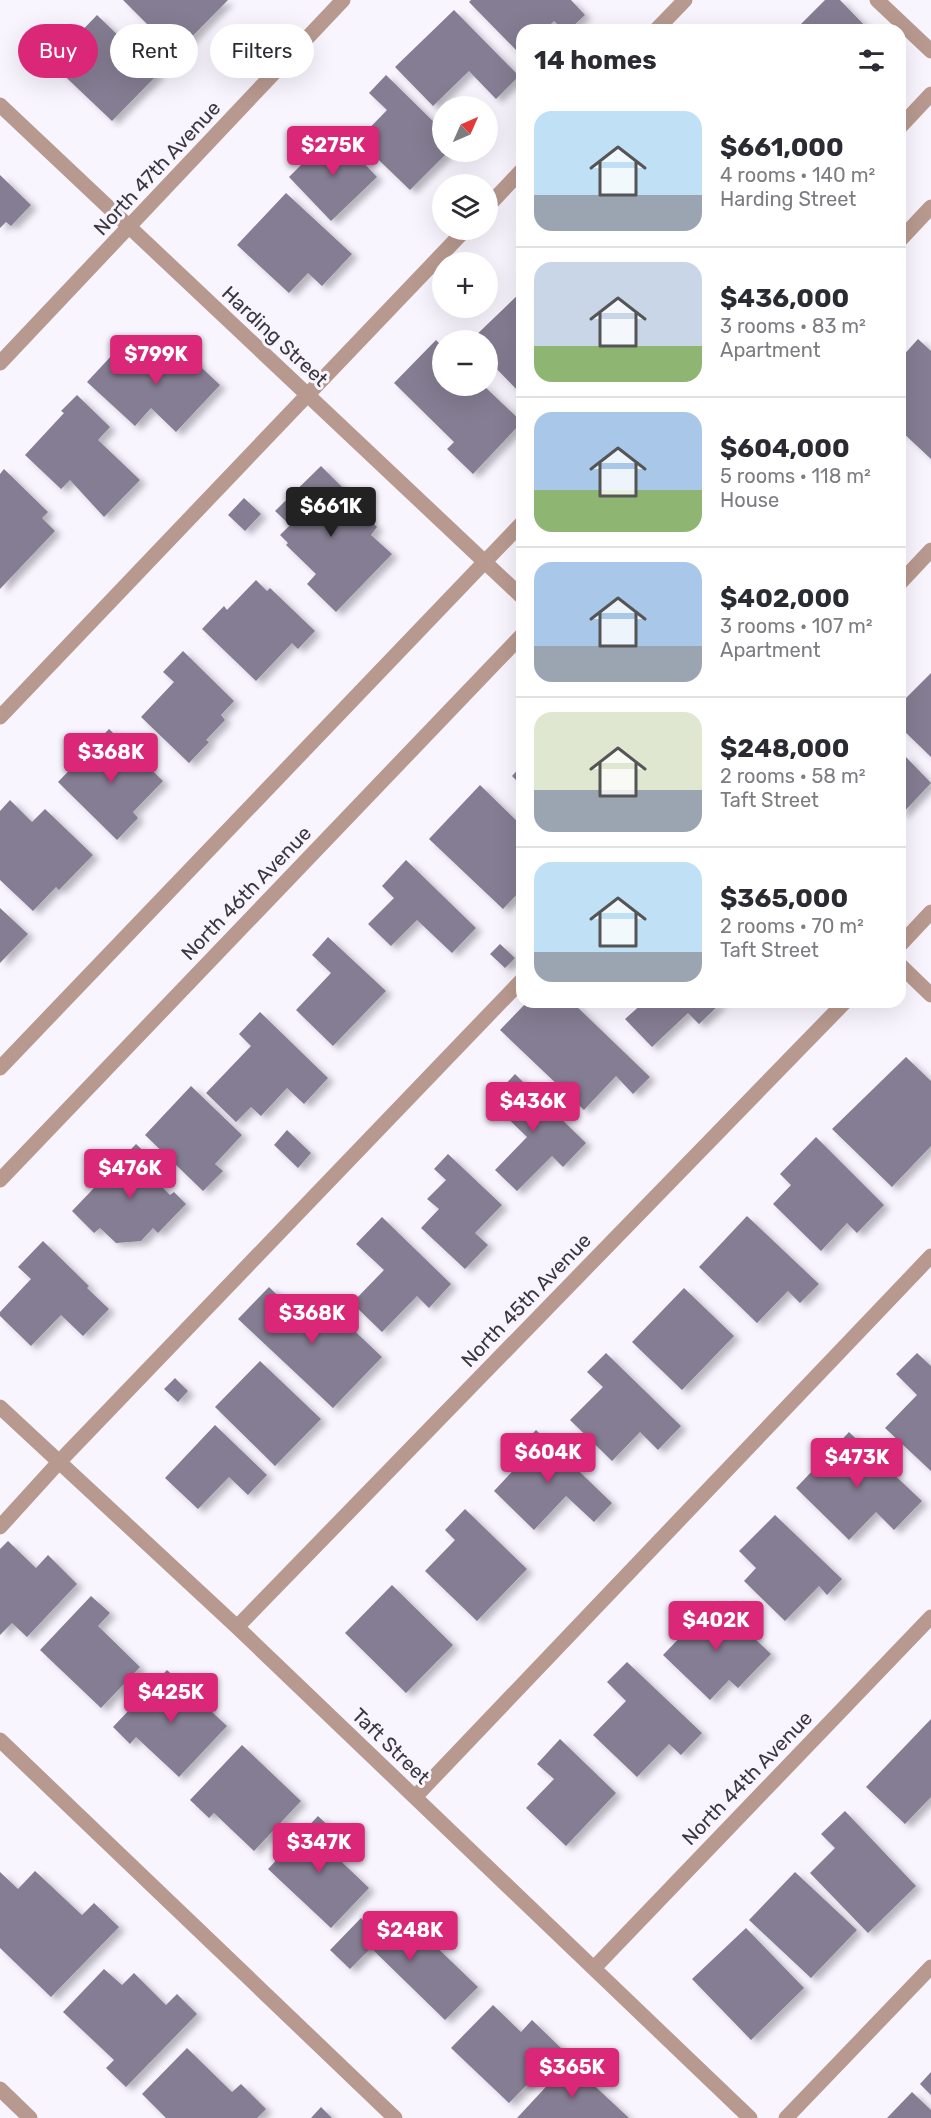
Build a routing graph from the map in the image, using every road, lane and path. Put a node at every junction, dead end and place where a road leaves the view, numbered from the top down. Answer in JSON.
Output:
{"nodes":[{"id":1,"x":343,"y":0,"type":"edge"},
{"id":2,"x":685,"y":0,"type":"edge"},
{"id":3,"x":877,"y":0,"type":"edge"},
{"id":4,"x":662,"y":24,"type":"edge"},
{"id":5,"x":902,"y":24,"type":"edge"},
{"id":6,"x":906,"y":27,"type":"edge"},
{"id":7,"x":931,"y":51,"type":"edge"},
{"id":8,"x":931,"y":94,"type":"edge"},
{"id":9,"x":0,"y":105,"type":"edge"},
{"id":10,"x":906,"y":121,"type":"edge"},
{"id":11,"x":516,"y":176,"type":"edge"},
{"id":12,"x":498,"y":195,"type":"edge"},
{"id":13,"x":931,"y":207,"type":"edge"},
{"id":14,"x":129,"y":228,"type":"junction"},
{"id":15,"x":906,"y":234,"type":"edge"},
{"id":16,"x":455,"y":240,"type":"edge"},
{"id":17,"x":0,"y":363,"type":"edge"},
{"id":18,"x":307,"y":394,"type":"junction"},
{"id":19,"x":516,"y":529,"type":"edge"},
{"id":20,"x":931,"y":550,"type":"edge"},
{"id":21,"x":485,"y":562,"type":"junction"},
{"id":22,"x":906,"y":577,"type":"edge"},
{"id":23,"x":516,"y":591,"type":"edge"},
{"id":24,"x":516,"y":640,"type":"edge"},
{"id":25,"x":0,"y":717,"type":"edge"},
{"id":26,"x":931,"y":912,"type":"edge"},
{"id":27,"x":906,"y":939,"type":"edge"},
{"id":28,"x":906,"y":971,"type":"edge"},
{"id":29,"x":516,"y":986,"type":"edge"},
{"id":30,"x":931,"y":995,"type":"edge"},
{"id":31,"x":839,"y":1008,"type":"edge"},
{"id":32,"x":0,"y":1068,"type":"edge"},
{"id":33,"x":0,"y":1179,"type":"edge"},
{"id":34,"x":931,"y":1256,"type":"edge"},
{"id":35,"x":0,"y":1407,"type":"edge"},
{"id":36,"x":59,"y":1462,"type":"junction"},
{"id":37,"x":0,"y":1527,"type":"edge"},
{"id":38,"x":931,"y":1617,"type":"edge"},
{"id":39,"x":237,"y":1627,"type":"junction"},
{"id":40,"x":0,"y":1740,"type":"edge"},
{"id":41,"x":415,"y":1797,"type":"junction"},
{"id":42,"x":931,"y":1967,"type":"edge"},
{"id":43,"x":594,"y":1968,"type":"junction"},
{"id":44,"x":0,"y":2089,"type":"edge"},
{"id":45,"x":30,"y":2118,"type":"edge"},
{"id":46,"x":395,"y":2118,"type":"edge"},
{"id":47,"x":750,"y":2118,"type":"edge"},
{"id":48,"x":786,"y":2118,"type":"edge"}],
"edges":[{"from":1,"to":14,"type":"street","name":"North 47th Avenue"},
{"from":2,"to":4,"type":"street"},
{"from":3,"to":5,"type":"street"},
{"from":6,"to":7,"type":"street"},
{"from":8,"to":10,"type":"street"},
{"from":9,"to":14,"type":"street","name":"Harding Street"},
{"from":11,"to":12,"type":"street"},
{"from":13,"to":15,"type":"street"},
{"from":14,"to":17,"type":"street","name":"North 47th Avenue"},
{"from":14,"to":18,"type":"street","name":"Harding Street"},
{"from":16,"to":18,"type":"street"},
{"from":18,"to":21,"type":"street","name":"Harding Street"},
{"from":18,"to":25,"type":"street"},
{"from":19,"to":21,"type":"street"},
{"from":20,"to":22,"type":"street"},
{"from":21,"to":23,"type":"street","name":"Harding Street"},
{"from":21,"to":32,"type":"street"},
{"from":24,"to":33,"type":"street","name":"North 46th Avenue"},
{"from":26,"to":27,"type":"street"},
{"from":28,"to":30,"type":"street"},
{"from":29,"to":36,"type":"street"},
{"from":31,"to":39,"type":"street","name":"North 45th Avenue"},
{"from":34,"to":41,"type":"street"},
{"from":35,"to":36,"type":"street","name":"Taft Street"},
{"from":36,"to":37,"type":"street"},
{"from":36,"to":39,"type":"street","name":"Taft Street"},
{"from":38,"to":43,"type":"street","name":"North 44th Avenue"},
{"from":39,"to":41,"type":"street","name":"Taft Street"},
{"from":40,"to":46,"type":"street"},
{"from":41,"to":43,"type":"street","name":"Taft Street"},
{"from":42,"to":48,"type":"street"},
{"from":43,"to":47,"type":"street","name":"Taft Street"},
{"from":44,"to":45,"type":"street"}]}
